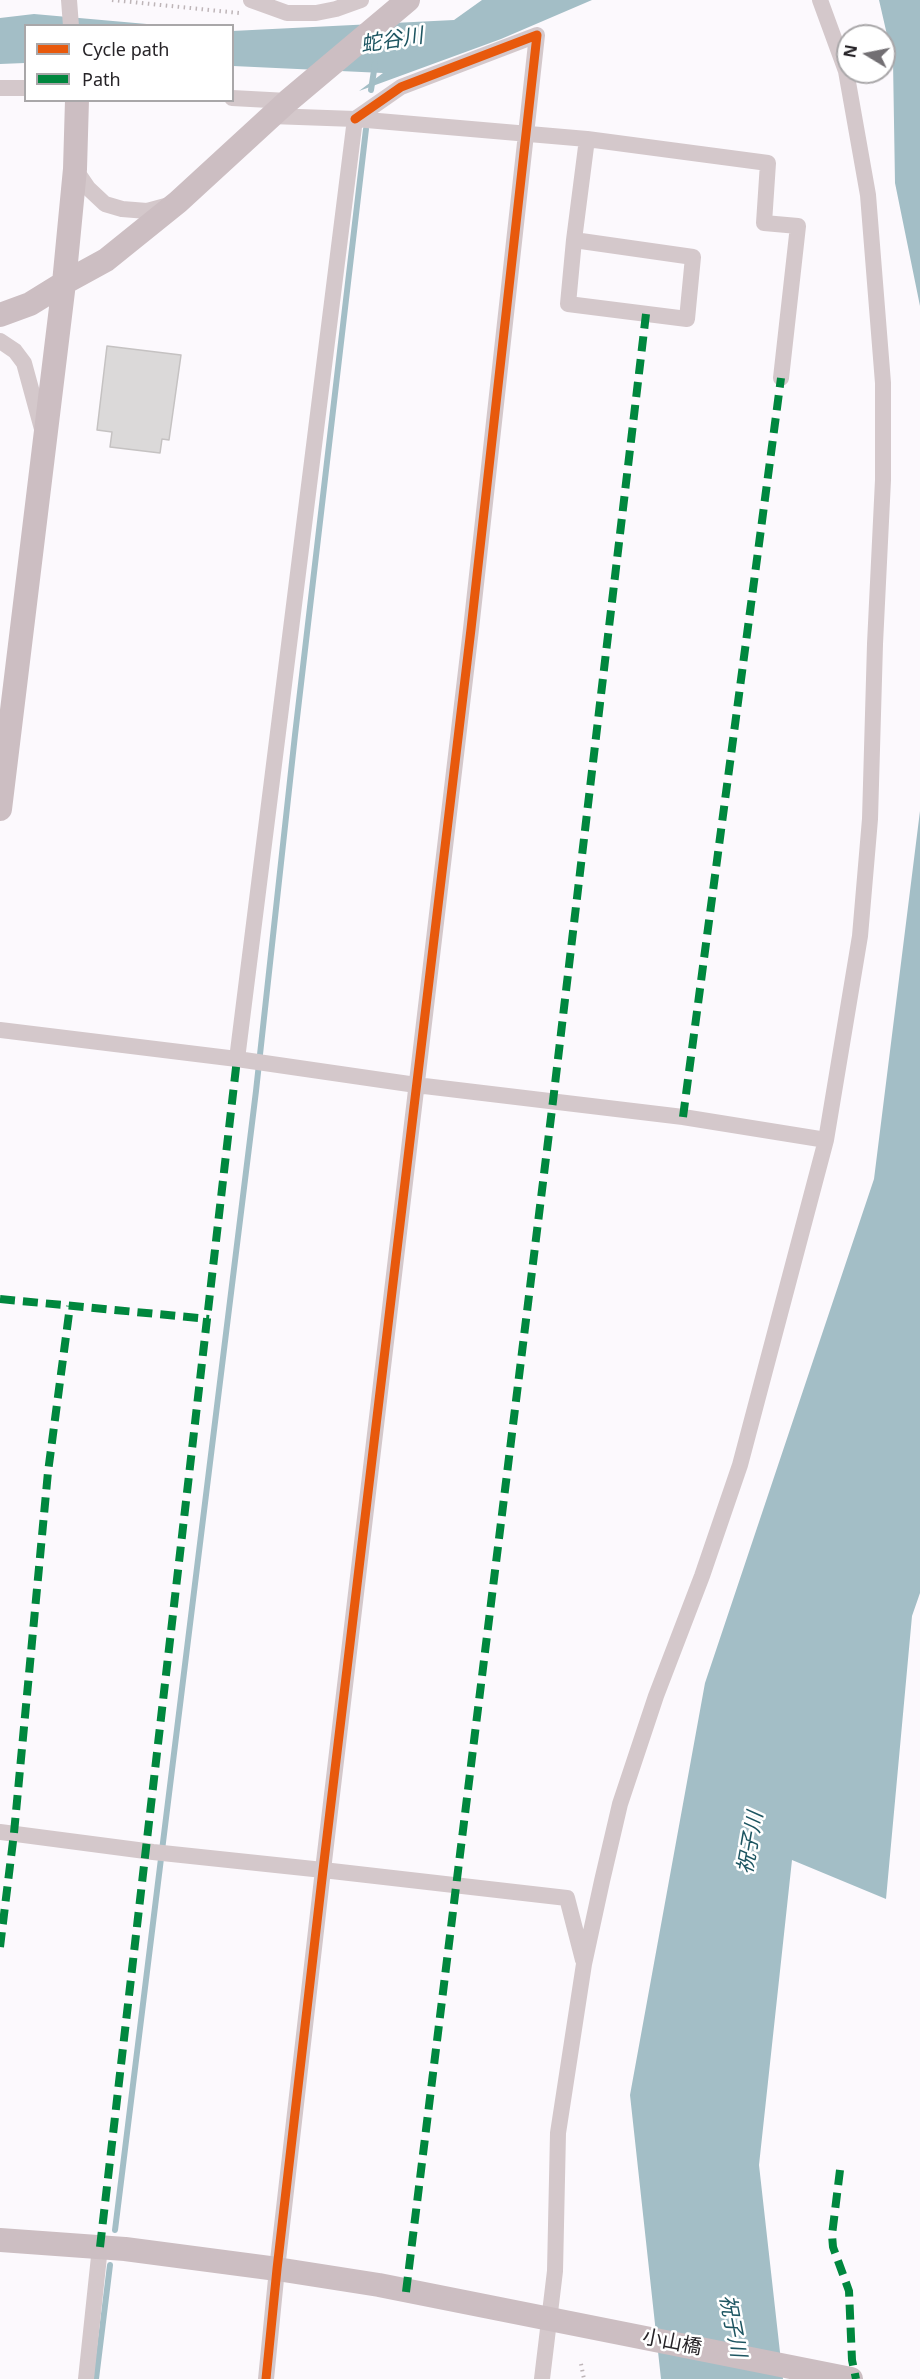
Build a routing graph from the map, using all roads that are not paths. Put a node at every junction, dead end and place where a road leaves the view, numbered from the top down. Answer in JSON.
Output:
{"nodes":[{"id":1,"x":69,"y":0,"type":"edge"},
{"id":2,"x":362,"y":0,"type":"edge"},
{"id":3,"x":408,"y":0,"type":"edge"},
{"id":4,"x":820,"y":0,"type":"edge"},
{"id":5,"x":333,"y":5,"type":"edge"},
{"id":6,"x":246,"y":7,"type":"edge"},
{"id":7,"x":71,"y":24,"type":"edge"},
{"id":8,"x":0,"y":88,"type":"edge"},
{"id":9,"x":24,"y":88,"type":"edge"},
{"id":10,"x":234,"y":98,"type":"edge"},
{"id":11,"x":77,"y":102,"type":"edge"},
{"id":12,"x":280,"y":108,"type":"junction"},
{"id":13,"x":356,"y":119,"type":"junction"},
{"id":14,"x":527,"y":133,"type":"junction"},
{"id":15,"x":587,"y":139,"type":"junction"},
{"id":16,"x":75,"y":169,"type":"junction"},
{"id":17,"x":178,"y":202,"type":"junction"},
{"id":18,"x":574,"y":240,"type":"junction"},
{"id":19,"x":63,"y":283,"type":"junction"},
{"id":20,"x":0,"y":315,"type":"edge"},
{"id":21,"x":0,"y":341,"type":"edge"},
{"id":22,"x":781,"y":378,"type":"dead end"},
{"id":23,"x":44,"y":435,"type":"junction"},
{"id":24,"x":0,"y":809,"type":"edge"},
{"id":25,"x":0,"y":1030,"type":"edge"},
{"id":26,"x":242,"y":1060,"type":"junction"},
{"id":27,"x":416,"y":1085,"type":"junction"},
{"id":28,"x":826,"y":1140,"type":"junction"},
{"id":29,"x":0,"y":1832,"type":"edge"},
{"id":30,"x":323,"y":1870,"type":"junction"},
{"id":31,"x":584,"y":1964,"type":"junction"},
{"id":32,"x":0,"y":2240,"type":"edge"},
{"id":33,"x":100,"y":2247,"type":"junction"},
{"id":34,"x":277,"y":2269,"type":"junction"},
{"id":35,"x":551,"y":2318,"type":"junction"},
{"id":36,"x":86,"y":2379,"type":"edge"},
{"id":37,"x":266,"y":2379,"type":"edge"},
{"id":38,"x":542,"y":2379,"type":"edge"},
{"id":39,"x":851,"y":2379,"type":"edge"}],
"edges":[{"from":1,"to":7,"type":"street"},
{"from":2,"to":5,"type":"street"},
{"from":3,"to":12,"type":"street"},
{"from":4,"to":28,"type":"street"},
{"from":5,"to":6,"type":"street"},
{"from":8,"to":9,"type":"street"},
{"from":10,"to":12,"type":"street"},
{"from":11,"to":16,"type":"street"},
{"from":12,"to":13,"type":"street"},
{"from":12,"to":17,"type":"street"},
{"from":13,"to":14,"type":"street"},
{"from":13,"to":14,"type":"street"},
{"from":13,"to":26,"type":"street"},
{"from":14,"to":15,"type":"street"},
{"from":14,"to":27,"type":"street"},
{"from":15,"to":18,"type":"street"},
{"from":15,"to":22,"type":"street"},
{"from":16,"to":17,"type":"street"},
{"from":16,"to":19,"type":"street"},
{"from":17,"to":19,"type":"street"},
{"from":18,"to":18,"type":"street"},
{"from":19,"to":20,"type":"street"},
{"from":19,"to":23,"type":"street"},
{"from":21,"to":23,"type":"street"},
{"from":23,"to":24,"type":"street"},
{"from":25,"to":26,"type":"street"},
{"from":26,"to":27,"type":"street"},
{"from":27,"to":28,"type":"street"},
{"from":27,"to":30,"type":"street"},
{"from":28,"to":31,"type":"street"},
{"from":29,"to":30,"type":"street"},
{"from":30,"to":31,"type":"street"},
{"from":30,"to":34,"type":"street"},
{"from":31,"to":35,"type":"street"},
{"from":32,"to":33,"type":"street","name":"小山橋"},
{"from":33,"to":34,"type":"street","name":"小山橋"},
{"from":33,"to":36,"type":"street"},
{"from":34,"to":35,"type":"street","name":"小山橋"},
{"from":34,"to":37,"type":"street"},
{"from":35,"to":38,"type":"street"},
{"from":35,"to":39,"type":"street","name":"小山橋"}]}
